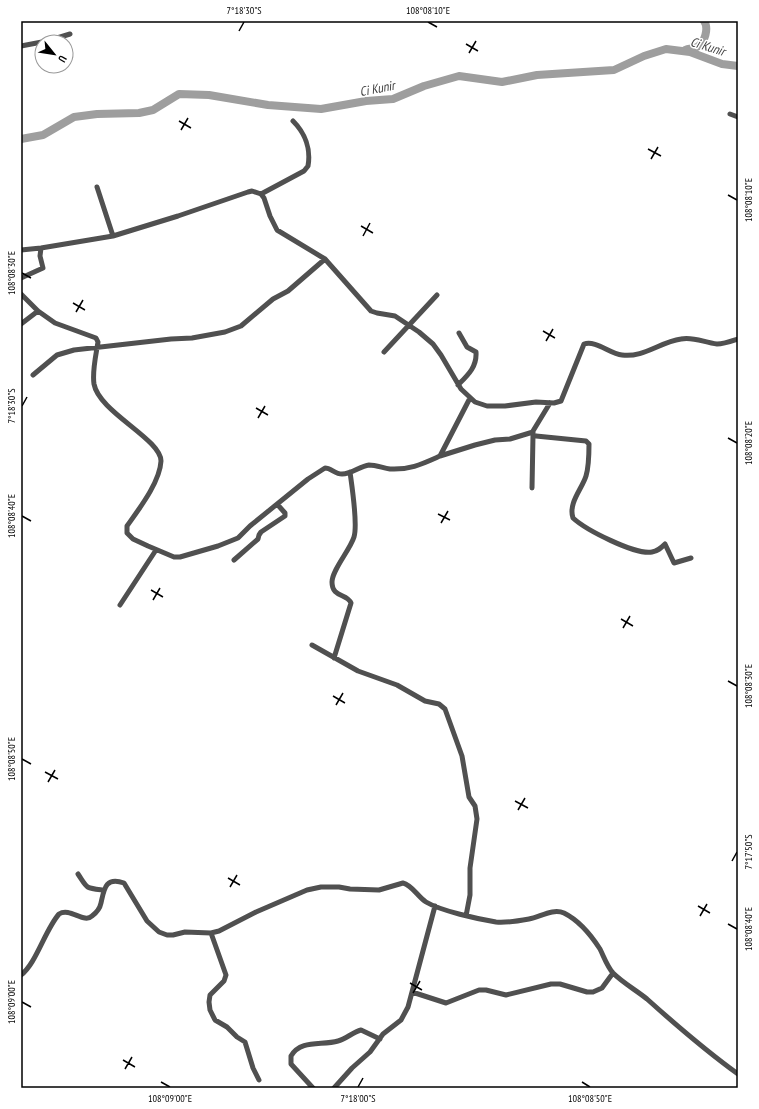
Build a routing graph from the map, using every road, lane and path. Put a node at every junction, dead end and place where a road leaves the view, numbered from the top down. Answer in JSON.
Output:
{"nodes":[{"id":1,"x":34,"y":44,"type":"edge"},
{"id":2,"x":21,"y":46,"type":"edge"},
{"id":3,"x":730,"y":114,"type":"dead end"},
{"id":4,"x":738,"y":117,"type":"edge"},
{"id":5,"x":293,"y":121,"type":"dead end"},
{"id":6,"x":97,"y":187,"type":"dead end"},
{"id":7,"x":261,"y":194,"type":"junction"},
{"id":8,"x":113,"y":236,"type":"junction"},
{"id":9,"x":41,"y":248,"type":"junction"},
{"id":10,"x":21,"y":250,"type":"edge"},
{"id":11,"x":324,"y":259,"type":"junction"},
{"id":12,"x":21,"y":278,"type":"edge"},
{"id":13,"x":21,"y":294,"type":"edge"},
{"id":14,"x":437,"y":295,"type":"dead end"},
{"id":15,"x":38,"y":311,"type":"junction"},
{"id":16,"x":21,"y":324,"type":"edge"},
{"id":17,"x":409,"y":324,"type":"junction"},
{"id":18,"x":459,"y":333,"type":"dead end"},
{"id":19,"x":738,"y":339,"type":"edge"},
{"id":20,"x":97,"y":347,"type":"junction"},
{"id":21,"x":384,"y":352,"type":"dead end"},
{"id":22,"x":32,"y":375,"type":"dead end"},
{"id":23,"x":458,"y":385,"type":"junction"},
{"id":24,"x":470,"y":398,"type":"junction"},
{"id":25,"x":550,"y":403,"type":"junction"},
{"id":26,"x":533,"y":433,"type":"junction"},
{"id":27,"x":440,"y":456,"type":"junction"},
{"id":28,"x":350,"y":472,"type":"junction"},
{"id":29,"x":532,"y":488,"type":"dead end"},
{"id":30,"x":277,"y":504,"type":"junction"},
{"id":31,"x":156,"y":550,"type":"junction"},
{"id":32,"x":691,"y":558,"type":"dead end"},
{"id":33,"x":234,"y":560,"type":"dead end"},
{"id":34,"x":120,"y":605,"type":"dead end"},
{"id":35,"x":312,"y":645,"type":"dead end"},
{"id":36,"x":334,"y":658,"type":"junction"},
{"id":37,"x":78,"y":874,"type":"dead end"},
{"id":38,"x":103,"y":890,"type":"junction"},
{"id":39,"x":435,"y":906,"type":"junction"},
{"id":40,"x":466,"y":916,"type":"junction"},
{"id":41,"x":211,"y":933,"type":"junction"},
{"id":42,"x":614,"y":973,"type":"junction"},
{"id":43,"x":21,"y":975,"type":"edge"},
{"id":44,"x":412,"y":992,"type":"junction"},
{"id":45,"x":380,"y":1039,"type":"junction"},
{"id":46,"x":738,"y":1074,"type":"edge"},
{"id":47,"x":259,"y":1080,"type":"dead end"},
{"id":48,"x":313,"y":1088,"type":"edge"},
{"id":49,"x":334,"y":1088,"type":"edge"}],
"edges":[{"from":1,"to":2,"type":"street"},
{"from":3,"to":4,"type":"street"},
{"from":5,"to":7,"type":"street"},
{"from":6,"to":8,"type":"street"},
{"from":7,"to":8,"type":"street"},
{"from":7,"to":11,"type":"street"},
{"from":8,"to":9,"type":"street"},
{"from":9,"to":10,"type":"street"},
{"from":9,"to":12,"type":"street"},
{"from":11,"to":17,"type":"street"},
{"from":11,"to":20,"type":"street"},
{"from":13,"to":15,"type":"street"},
{"from":14,"to":17,"type":"street"},
{"from":15,"to":16,"type":"street"},
{"from":15,"to":20,"type":"street"},
{"from":17,"to":21,"type":"street"},
{"from":17,"to":23,"type":"street"},
{"from":18,"to":23,"type":"street"},
{"from":19,"to":25,"type":"street"},
{"from":20,"to":22,"type":"street"},
{"from":20,"to":31,"type":"street"},
{"from":23,"to":24,"type":"street"},
{"from":24,"to":25,"type":"street"},
{"from":24,"to":27,"type":"street"},
{"from":25,"to":26,"type":"street"},
{"from":26,"to":27,"type":"street"},
{"from":26,"to":29,"type":"street"},
{"from":26,"to":32,"type":"street"},
{"from":27,"to":28,"type":"street"},
{"from":28,"to":30,"type":"street"},
{"from":28,"to":36,"type":"street"},
{"from":30,"to":31,"type":"street"},
{"from":30,"to":33,"type":"street"},
{"from":31,"to":34,"type":"street"},
{"from":35,"to":36,"type":"street"},
{"from":36,"to":40,"type":"street"},
{"from":37,"to":38,"type":"street"},
{"from":38,"to":41,"type":"street"},
{"from":38,"to":43,"type":"street"},
{"from":39,"to":40,"type":"street"},
{"from":39,"to":41,"type":"street"},
{"from":39,"to":44,"type":"street"},
{"from":40,"to":42,"type":"street"},
{"from":41,"to":47,"type":"street"},
{"from":42,"to":44,"type":"street"},
{"from":42,"to":46,"type":"street"},
{"from":44,"to":45,"type":"street"},
{"from":45,"to":48,"type":"street"},
{"from":45,"to":49,"type":"street"}]}
